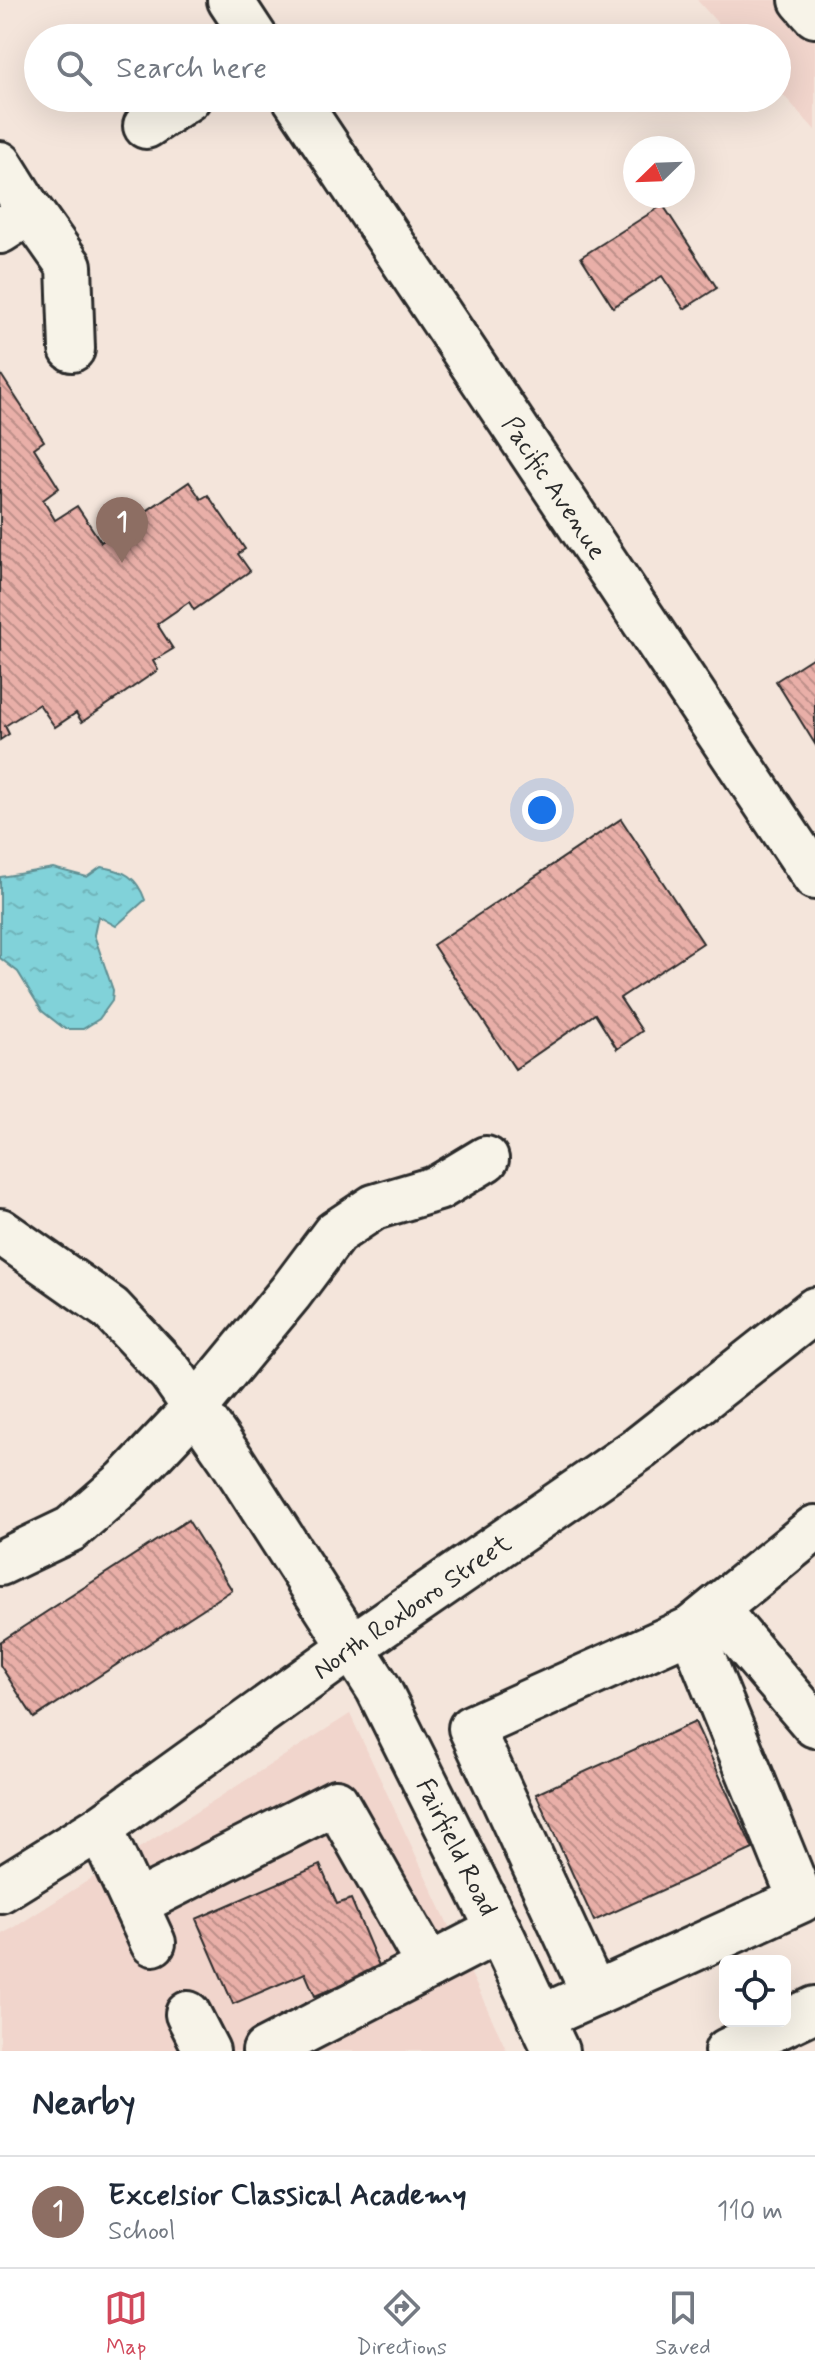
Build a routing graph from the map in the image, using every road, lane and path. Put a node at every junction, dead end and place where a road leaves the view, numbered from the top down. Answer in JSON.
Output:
{"nodes":[{"id":1,"x":230,"y":0,"type":"edge"},
{"id":2,"x":802,"y":0,"type":"edge"},
{"id":3,"x":815,"y":15,"type":"edge"},
{"id":4,"x":246,"y":24,"type":"edge"},
{"id":5,"x":167,"y":112,"type":"edge"},
{"id":6,"x":304,"y":112,"type":"edge"},
{"id":7,"x":146,"y":126,"type":"dead end"},
{"id":8,"x":0,"y":164,"type":"edge"},
{"id":9,"x":14,"y":220,"type":"edge"},
{"id":10,"x":72,"y":349,"type":"dead end"},
{"id":11,"x":815,"y":877,"type":"edge"},
{"id":12,"x":486,"y":1159,"type":"dead end"},
{"id":13,"x":0,"y":1231,"type":"edge"},
{"id":14,"x":815,"y":1310,"type":"edge"},
{"id":15,"x":195,"y":1408,"type":"junction"},
{"id":16,"x":815,"y":1528,"type":"edge"},
{"id":17,"x":0,"y":1563,"type":"edge"},
{"id":18,"x":703,"y":1619,"type":"junction"},
{"id":19,"x":350,"y":1648,"type":"junction"},
{"id":20,"x":815,"y":1725,"type":"edge"},
{"id":21,"x":100,"y":1828,"type":"junction"},
{"id":22,"x":0,"y":1890,"type":"edge"},
{"id":23,"x":499,"y":1930,"type":"junction"},
{"id":24,"x":429,"y":1966,"type":"junction"},
{"id":25,"x":594,"y":1994,"type":"junction"},
{"id":26,"x":815,"y":2009,"type":"edge"},
{"id":27,"x":548,"y":2034,"type":"edge"},
{"id":28,"x":265,"y":2051,"type":"edge"},
{"id":29,"x":727,"y":2051,"type":"edge"}],
"edges":[{"from":1,"to":4,"type":"street"},
{"from":2,"to":3,"type":"street"},
{"from":5,"to":7,"type":"street"},
{"from":6,"to":11,"type":"street","name":"Pacific Avenue"},
{"from":8,"to":9,"type":"street"},
{"from":9,"to":10,"type":"street"},
{"from":12,"to":15,"type":"street"},
{"from":13,"to":15,"type":"street","name":"Fairfield Road"},
{"from":14,"to":19,"type":"street","name":"North Roxboro Street"},
{"from":15,"to":17,"type":"street"},
{"from":15,"to":19,"type":"street","name":"Fairfield Road"},
{"from":16,"to":18,"type":"street"},
{"from":18,"to":20,"type":"street"},
{"from":18,"to":25,"type":"street"},
{"from":18,"to":25,"type":"street"},
{"from":19,"to":21,"type":"street","name":"North Roxboro Street"},
{"from":19,"to":23,"type":"street","name":"Fairfield Road"},
{"from":21,"to":22,"type":"street","name":"North Roxboro Street"},
{"from":21,"to":24,"type":"street"},
{"from":23,"to":24,"type":"street"},
{"from":23,"to":27,"type":"street","name":"Fairfield Road"},
{"from":24,"to":28,"type":"street"},
{"from":25,"to":27,"type":"street"},
{"from":26,"to":29,"type":"street"}]}
